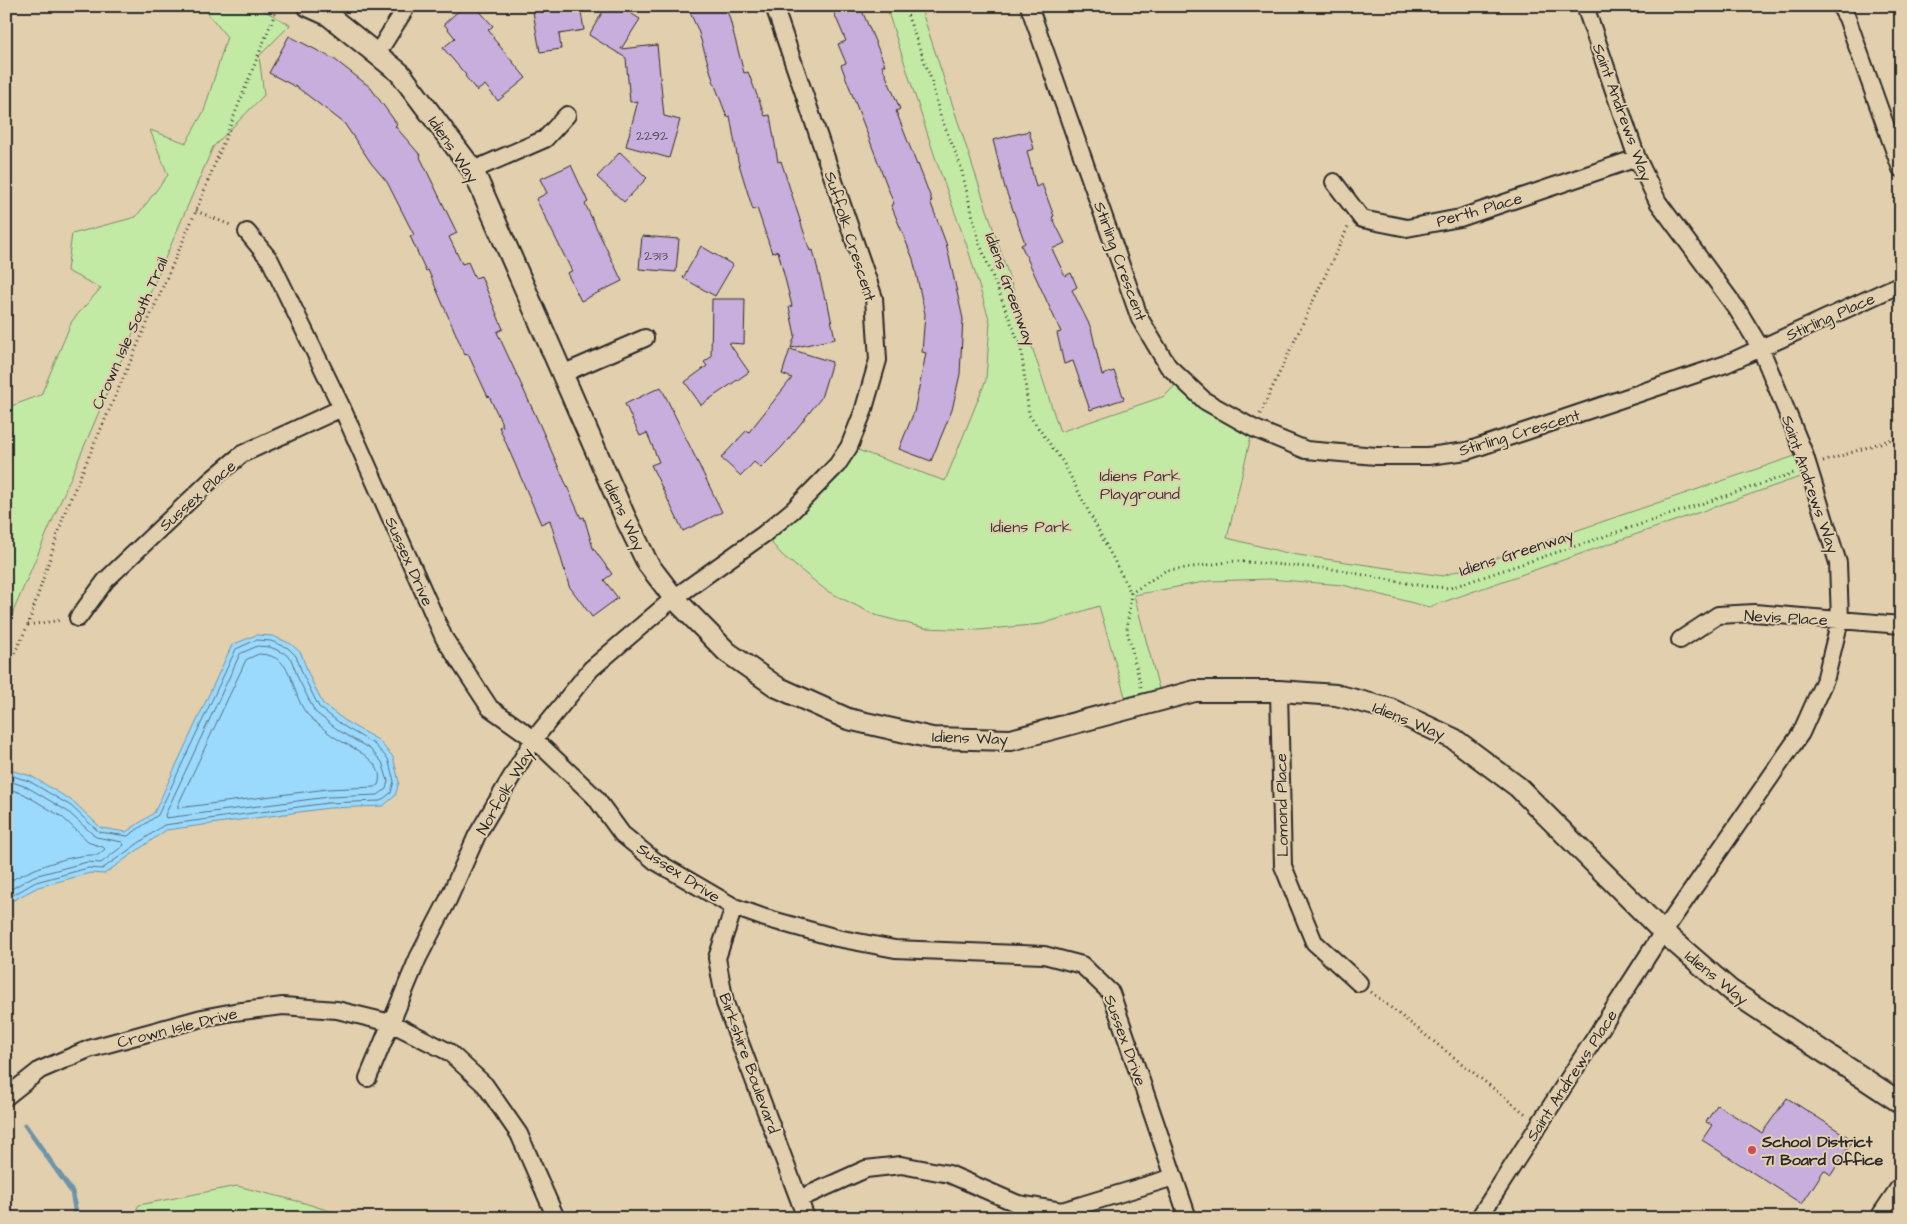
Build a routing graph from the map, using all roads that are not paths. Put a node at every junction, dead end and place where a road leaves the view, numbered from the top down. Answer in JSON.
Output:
{"nodes":[{"id":1,"x":308,"y":6,"type":"edge"},
{"id":2,"x":407,"y":6,"type":"edge"},
{"id":3,"x":774,"y":6,"type":"edge"},
{"id":4,"x":1029,"y":6,"type":"edge"},
{"id":5,"x":1585,"y":6,"type":"edge"},
{"id":6,"x":1840,"y":6,"type":"edge"},
{"id":7,"x":377,"y":54,"type":"junction"},
{"id":8,"x":567,"y":115,"type":"dead end"},
{"id":9,"x":1637,"y":158,"type":"junction"},
{"id":10,"x":1901,"y":169,"type":"edge"},
{"id":11,"x":473,"y":170,"type":"junction"},
{"id":12,"x":1334,"y":182,"type":"dead end"},
{"id":13,"x":247,"y":232,"type":"road end"},
{"id":14,"x":1901,"y":284,"type":"edge"},
{"id":15,"x":645,"y":338,"type":"dead end"},
{"id":16,"x":1760,"y":347,"type":"junction"},
{"id":17,"x":562,"y":374,"type":"junction"},
{"id":18,"x":342,"y":408,"type":"junction"},
{"id":19,"x":674,"y":598,"type":"junction"},
{"id":20,"x":78,"y":618,"type":"road end"},
{"id":21,"x":1840,"y":620,"type":"junction"},
{"id":22,"x":1901,"y":625,"type":"edge"},
{"id":23,"x":1680,"y":640,"type":"dead end"},
{"id":24,"x":1279,"y":691,"type":"junction"},
{"id":25,"x":534,"y":739,"type":"junction"},
{"id":26,"x":734,"y":907,"type":"junction"},
{"id":27,"x":1663,"y":932,"type":"junction"},
{"id":28,"x":1359,"y":982,"type":"road end"},
{"id":29,"x":391,"y":1023,"type":"junction"},
{"id":30,"x":368,"y":1078,"type":"dead end"},
{"id":31,"x":6,"y":1097,"type":"edge"},
{"id":32,"x":1901,"y":1103,"type":"edge"},
{"id":33,"x":1174,"y":1177,"type":"junction"},
{"id":34,"x":1901,"y":1190,"type":"edge"},
{"id":35,"x":799,"y":1199,"type":"junction"},
{"id":36,"x":556,"y":1218,"type":"edge"},
{"id":37,"x":806,"y":1218,"type":"edge"},
{"id":38,"x":1188,"y":1218,"type":"edge"},
{"id":39,"x":1479,"y":1218,"type":"edge"},
{"id":40,"x":1882,"y":1218,"type":"edge"}],
"edges":[{"from":1,"to":7,"type":"street","name":"Idiens Way"},
{"from":2,"to":7,"type":"street"},
{"from":3,"to":19,"type":"street","name":"Suffolk Crescent"},
{"from":4,"to":16,"type":"street","name":"Stirling Crescent"},
{"from":5,"to":9,"type":"street","name":"Saint Andrews Way"},
{"from":6,"to":10,"type":"street"},
{"from":7,"to":11,"type":"street","name":"Idiens Way"},
{"from":8,"to":11,"type":"street"},
{"from":9,"to":12,"type":"street","name":"Perth Place"},
{"from":9,"to":16,"type":"street","name":"Saint Andrews Way"},
{"from":11,"to":17,"type":"street","name":"Idiens Way"},
{"from":13,"to":18,"type":"street","name":"Sussex Drive"},
{"from":14,"to":16,"type":"street","name":"Stirling Place"},
{"from":15,"to":17,"type":"street"},
{"from":16,"to":21,"type":"street","name":"Saint Andrews Way"},
{"from":17,"to":19,"type":"street","name":"Idiens Way"},
{"from":18,"to":20,"type":"street","name":"Sussex Place"},
{"from":18,"to":25,"type":"street","name":"Sussex Drive"},
{"from":19,"to":24,"type":"street","name":"Idiens Way"},
{"from":19,"to":25,"type":"street","name":"Norfolk Way"},
{"from":21,"to":22,"type":"street","name":"Nevis Place"},
{"from":21,"to":23,"type":"street","name":"Nevis Place"},
{"from":21,"to":27,"type":"street","name":"Saint Andrews Way"},
{"from":24,"to":27,"type":"street","name":"Idiens Way"},
{"from":24,"to":28,"type":"street","name":"Lomond Place"},
{"from":25,"to":26,"type":"street","name":"Sussex Drive"},
{"from":25,"to":29,"type":"street","name":"Norfolk Way"},
{"from":26,"to":33,"type":"street","name":"Sussex Drive"},
{"from":26,"to":35,"type":"street","name":"Birkshire Boulevard"},
{"from":27,"to":32,"type":"street","name":"Idiens Way"},
{"from":27,"to":39,"type":"street","name":"Saint Andrews Place"},
{"from":29,"to":30,"type":"street"},
{"from":29,"to":31,"type":"street","name":"Crown Isle Drive"},
{"from":29,"to":36,"type":"street","name":"Crown Isle Drive"},
{"from":33,"to":35,"type":"street"},
{"from":33,"to":38,"type":"street","name":"Sussex Drive"},
{"from":34,"to":40,"type":"main road"},
{"from":35,"to":37,"type":"street","name":"Birkshire Boulevard"}]}
